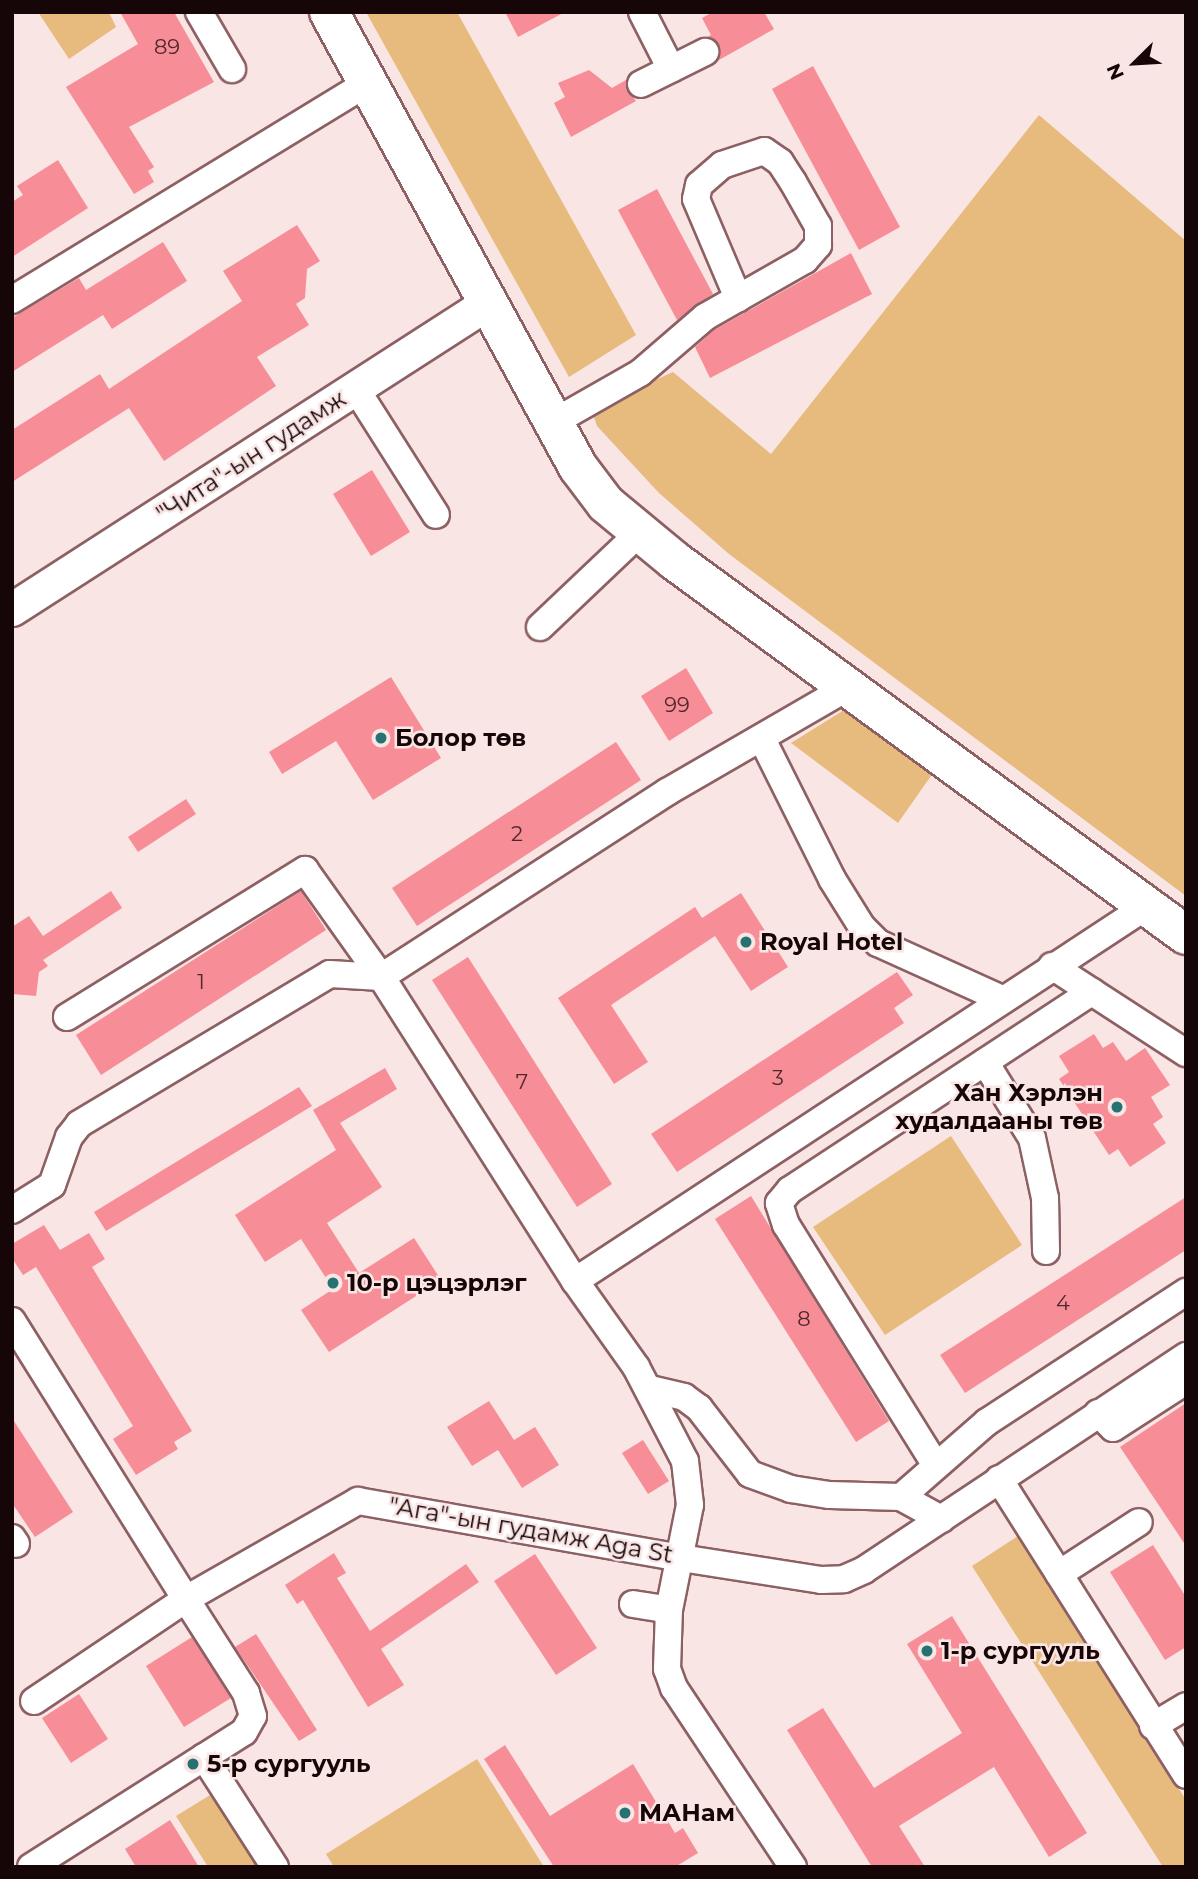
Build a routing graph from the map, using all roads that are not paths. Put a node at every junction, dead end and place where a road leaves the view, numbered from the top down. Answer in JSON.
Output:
{"nodes":[{"id":1,"x":199,"y":12,"type":"edge"},
{"id":2,"x":329,"y":12,"type":"edge"},
{"id":3,"x":642,"y":12,"type":"edge"},
{"id":4,"x":705,"y":52,"type":"dead end"},
{"id":5,"x":232,"y":69,"type":"dead end"},
{"id":6,"x":671,"y":69,"type":"junction"},
{"id":7,"x":368,"y":83,"type":"junction"},
{"id":8,"x":641,"y":84,"type":"dead end"},
{"id":9,"x":738,"y":298,"type":"junction"},
{"id":10,"x":12,"y":300,"type":"edge"},
{"id":11,"x":489,"y":303,"type":"junction"},
{"id":12,"x":348,"y":385,"type":"junction"},
{"id":13,"x":554,"y":422,"type":"junction"},
{"id":14,"x":436,"y":515,"type":"dead end"},
{"id":15,"x":640,"y":533,"type":"junction"},
{"id":16,"x":12,"y":609,"type":"edge"},
{"id":17,"x":540,"y":627,"type":"dead end"},
{"id":18,"x":848,"y":687,"type":"junction"},
{"id":19,"x":762,"y":739,"type":"junction"},
{"id":20,"x":1147,"y":906,"type":"junction"},
{"id":21,"x":1186,"y":934,"type":"edge"},
{"id":22,"x":1052,"y":967,"type":"junction"},
{"id":23,"x":381,"y":977,"type":"junction"},
{"id":24,"x":1092,"y":992,"type":"junction"},
{"id":25,"x":1002,"y":999,"type":"junction"},
{"id":26,"x":67,"y":1017,"type":"dead end"},
{"id":27,"x":1186,"y":1053,"type":"edge"},
{"id":28,"x":985,"y":1062,"type":"junction"},
{"id":29,"x":12,"y":1210,"type":"edge"},
{"id":30,"x":1046,"y":1251,"type":"dead end"},
{"id":31,"x":575,"y":1281,"type":"junction"},
{"id":32,"x":1186,"y":1292,"type":"edge"},
{"id":33,"x":12,"y":1321,"type":"edge"},
{"id":34,"x":1183,"y":1370,"type":"edge"},
{"id":35,"x":650,"y":1389,"type":"junction"},
{"id":36,"x":935,"y":1464,"type":"junction"},
{"id":37,"x":999,"y":1479,"type":"junction"},
{"id":38,"x":901,"y":1497,"type":"junction"},
{"id":39,"x":941,"y":1519,"type":"junction"},
{"id":40,"x":1139,"y":1522,"type":"dead end"},
{"id":41,"x":681,"y":1558,"type":"junction"},
{"id":42,"x":1059,"y":1574,"type":"junction"},
{"id":43,"x":186,"y":1599,"type":"junction"},
{"id":44,"x":633,"y":1604,"type":"dead end"},
{"id":45,"x":669,"y":1611,"type":"junction"},
{"id":46,"x":34,"y":1701,"type":"dead end"},
{"id":47,"x":1186,"y":1706,"type":"edge"},
{"id":48,"x":1153,"y":1726,"type":"junction"},
{"id":49,"x":204,"y":1757,"type":"junction"},
{"id":50,"x":1186,"y":1775,"type":"edge"},
{"id":51,"x":31,"y":1867,"type":"edge"},
{"id":52,"x":275,"y":1867,"type":"edge"},
{"id":53,"x":793,"y":1867,"type":"edge"}],
"edges":[{"from":1,"to":5,"type":"street"},
{"from":2,"to":7,"type":"highway"},
{"from":3,"to":6,"type":"street"},
{"from":4,"to":6,"type":"street"},
{"from":6,"to":8,"type":"street"},
{"from":7,"to":10,"type":"street"},
{"from":7,"to":11,"type":"highway"},
{"from":9,"to":9,"type":"street"},
{"from":9,"to":13,"type":"street"},
{"from":11,"to":12,"type":"main road","name":"\"Чита\"-ын гудамж"},
{"from":11,"to":13,"type":"highway"},
{"from":12,"to":14,"type":"street"},
{"from":12,"to":16,"type":"main road","name":"\"Чита\"-ын гудамж"},
{"from":13,"to":15,"type":"highway"},
{"from":15,"to":17,"type":"street"},
{"from":15,"to":18,"type":"highway"},
{"from":18,"to":19,"type":"street"},
{"from":18,"to":20,"type":"highway"},
{"from":19,"to":23,"type":"street"},
{"from":19,"to":25,"type":"street"},
{"from":20,"to":21,"type":"highway"},
{"from":20,"to":22,"type":"street"},
{"from":22,"to":24,"type":"street"},
{"from":22,"to":25,"type":"street"},
{"from":23,"to":26,"type":"street"},
{"from":23,"to":29,"type":"street"},
{"from":23,"to":31,"type":"street"},
{"from":24,"to":27,"type":"street"},
{"from":24,"to":28,"type":"street"},
{"from":25,"to":31,"type":"street"},
{"from":28,"to":30,"type":"street"},
{"from":28,"to":36,"type":"street"},
{"from":31,"to":35,"type":"street"},
{"from":32,"to":36,"type":"street"},
{"from":33,"to":43,"type":"street"},
{"from":34,"to":37,"type":"street","name":"\"Ага\"-ын гудамж Aga St"},
{"from":35,"to":38,"type":"street"},
{"from":35,"to":41,"type":"street"},
{"from":36,"to":38,"type":"street"},
{"from":37,"to":39,"type":"street","name":"\"Ага\"-ын гудамж Aga St"},
{"from":37,"to":42,"type":"street"},
{"from":38,"to":39,"type":"street"},
{"from":39,"to":41,"type":"street","name":"\"Ага\"-ын гудамж Aga St"},
{"from":40,"to":42,"type":"street"},
{"from":41,"to":43,"type":"street","name":"\"Ага\"-ын гудамж Aga St"},
{"from":41,"to":45,"type":"street"},
{"from":42,"to":48,"type":"street"},
{"from":43,"to":46,"type":"street","name":"\"Ага\"-ын гудамж Aga St"},
{"from":43,"to":49,"type":"street"},
{"from":44,"to":45,"type":"street"},
{"from":45,"to":53,"type":"street"},
{"from":47,"to":48,"type":"street"},
{"from":48,"to":50,"type":"street"},
{"from":49,"to":51,"type":"street"},
{"from":49,"to":52,"type":"street"}]}
